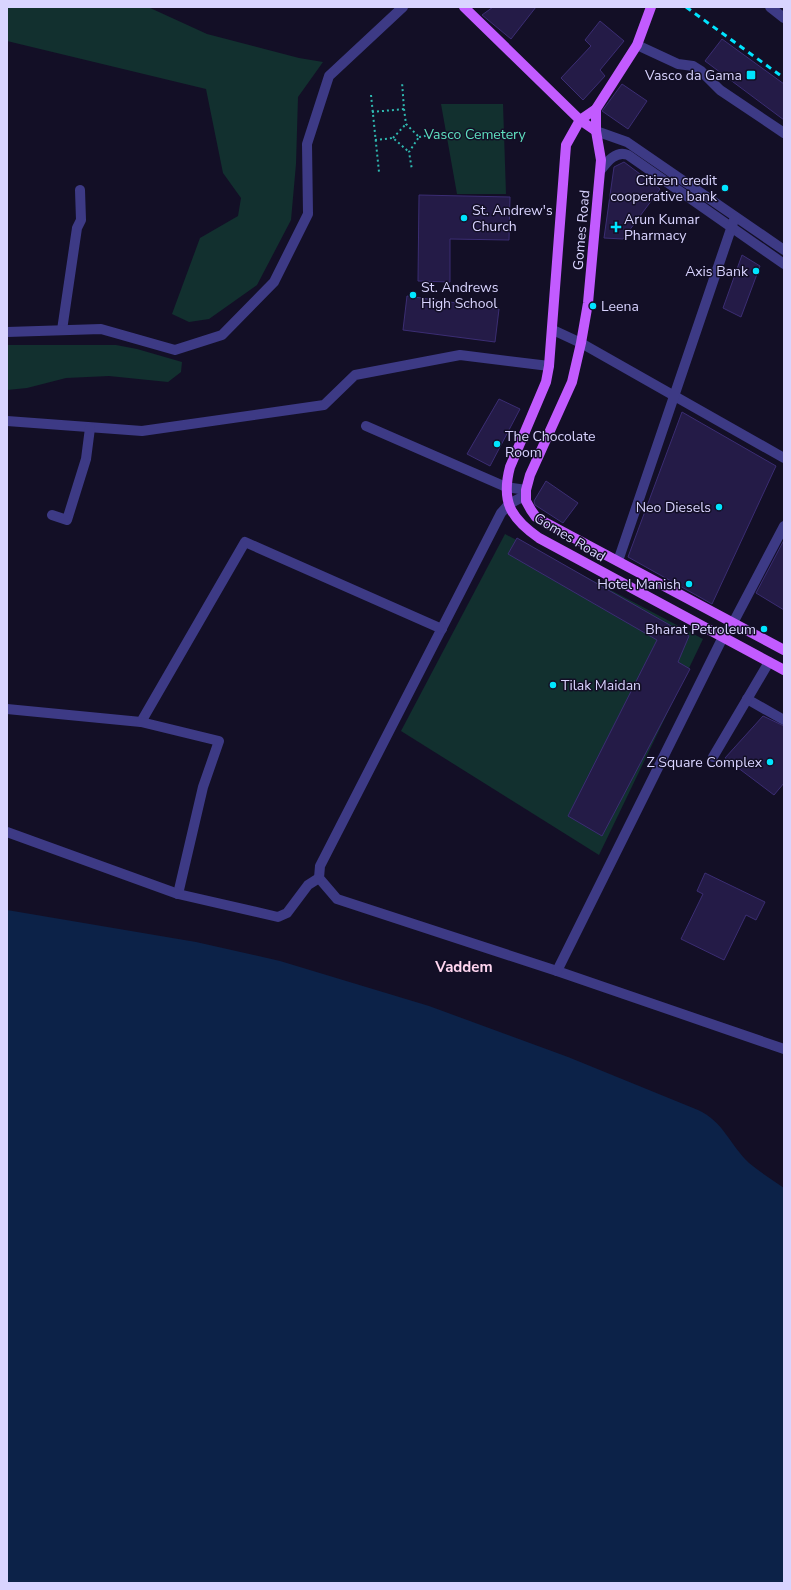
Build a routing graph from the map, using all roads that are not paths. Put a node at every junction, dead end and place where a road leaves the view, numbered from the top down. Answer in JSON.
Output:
{"nodes":[{"id":1,"x":403,"y":7,"type":"edge"},
{"id":2,"x":464,"y":7,"type":"edge"},
{"id":3,"x":650,"y":7,"type":"edge"},
{"id":4,"x":637,"y":45,"type":"junction"},
{"id":5,"x":596,"y":109,"type":"junction"},
{"id":6,"x":580,"y":120,"type":"junction"},
{"id":7,"x":596,"y":131,"type":"junction"},
{"id":8,"x":784,"y":133,"type":"edge"},
{"id":9,"x":600,"y":171,"type":"junction"},
{"id":10,"x":80,"y":190,"type":"dead end"},
{"id":11,"x":735,"y":217,"type":"junction"},
{"id":12,"x":731,"y":228,"type":"junction"},
{"id":13,"x":784,"y":250,"type":"edge"},
{"id":14,"x":784,"y":264,"type":"edge"},
{"id":15,"x":62,"y":330,"type":"junction"},
{"id":16,"x":553,"y":330,"type":"junction"},
{"id":17,"x":7,"y":332,"type":"edge"},
{"id":18,"x":581,"y":343,"type":"junction"},
{"id":19,"x":549,"y":366,"type":"junction"},
{"id":20,"x":674,"y":397,"type":"junction"},
{"id":21,"x":7,"y":422,"type":"edge"},
{"id":22,"x":366,"y":426,"type":"dead end"},
{"id":23,"x":90,"y":428,"type":"junction"},
{"id":24,"x":784,"y":458,"type":"edge"},
{"id":25,"x":506,"y":486,"type":"junction"},
{"id":26,"x":526,"y":493,"type":"junction"},
{"id":27,"x":509,"y":504,"type":"junction"},
{"id":28,"x":52,"y":515,"type":"dead end"},
{"id":29,"x":784,"y":526,"type":"edge"},
{"id":30,"x":618,"y":560,"type":"junction"},
{"id":31,"x":733,"y":623,"type":"junction"},
{"id":32,"x":442,"y":629,"type":"junction"},
{"id":33,"x":723,"y":637,"type":"junction"},
{"id":34,"x":784,"y":650,"type":"edge"},
{"id":35,"x":769,"y":662,"type":"junction"},
{"id":36,"x":784,"y":670,"type":"edge"},
{"id":37,"x":747,"y":699,"type":"junction"},
{"id":38,"x":7,"y":710,"type":"edge"},
{"id":39,"x":784,"y":720,"type":"edge"},
{"id":40,"x":141,"y":722,"type":"junction"},
{"id":41,"x":713,"y":757,"type":"dead end"},
{"id":42,"x":7,"y":832,"type":"edge"},
{"id":43,"x":319,"y":878,"type":"junction"},
{"id":44,"x":178,"y":894,"type":"junction"},
{"id":45,"x":557,"y":971,"type":"junction"},
{"id":46,"x":784,"y":1049,"type":"edge"}],
"edges":[{"from":1,"to":15,"type":"street"},
{"from":2,"to":6,"type":"main road"},
{"from":3,"to":4,"type":"main road"},
{"from":4,"to":5,"type":"main road"},
{"from":4,"to":8,"type":"street"},
{"from":5,"to":6,"type":"main road"},
{"from":5,"to":7,"type":"main road","name":"Gomes Road"},
{"from":6,"to":7,"type":"main road"},
{"from":6,"to":16,"type":"main road","name":"Gomes Road"},
{"from":7,"to":9,"type":"main road","name":"Gomes Road"},
{"from":7,"to":11,"type":"street"},
{"from":9,"to":12,"type":"street"},
{"from":9,"to":18,"type":"main road","name":"Gomes Road"},
{"from":10,"to":15,"type":"street"},
{"from":11,"to":12,"type":"street"},
{"from":11,"to":13,"type":"street"},
{"from":12,"to":14,"type":"street"},
{"from":12,"to":20,"type":"street"},
{"from":15,"to":17,"type":"street"},
{"from":16,"to":18,"type":"street"},
{"from":16,"to":19,"type":"main road","name":"Gomes Road"},
{"from":18,"to":20,"type":"street"},
{"from":18,"to":26,"type":"main road","name":"Gomes Road"},
{"from":19,"to":23,"type":"street"},
{"from":19,"to":25,"type":"main road","name":"Gomes Road"},
{"from":20,"to":24,"type":"street"},
{"from":20,"to":30,"type":"street"},
{"from":21,"to":23,"type":"street"},
{"from":22,"to":25,"type":"street"},
{"from":23,"to":28,"type":"street"},
{"from":25,"to":26,"type":"street"},
{"from":25,"to":27,"type":"main road","name":"Gomes Road"},
{"from":26,"to":27,"type":"street"},
{"from":26,"to":30,"type":"main road","name":"Gomes Road"},
{"from":27,"to":32,"type":"street"},
{"from":27,"to":33,"type":"main road","name":"Gomes Road"},
{"from":29,"to":31,"type":"street"},
{"from":30,"to":31,"type":"main road","name":"Gomes Road"},
{"from":31,"to":33,"type":"street"},
{"from":31,"to":34,"type":"main road","name":"Gomes Road"},
{"from":32,"to":40,"type":"street"},
{"from":32,"to":43,"type":"street"},
{"from":33,"to":35,"type":"main road","name":"Gomes Road"},
{"from":33,"to":45,"type":"street"},
{"from":35,"to":36,"type":"main road","name":"Gomes Road"},
{"from":35,"to":37,"type":"street"},
{"from":37,"to":39,"type":"street"},
{"from":37,"to":41,"type":"street"},
{"from":38,"to":40,"type":"street"},
{"from":40,"to":44,"type":"street"},
{"from":42,"to":44,"type":"street"},
{"from":43,"to":44,"type":"street"},
{"from":43,"to":45,"type":"street"},
{"from":45,"to":46,"type":"street"}]}
